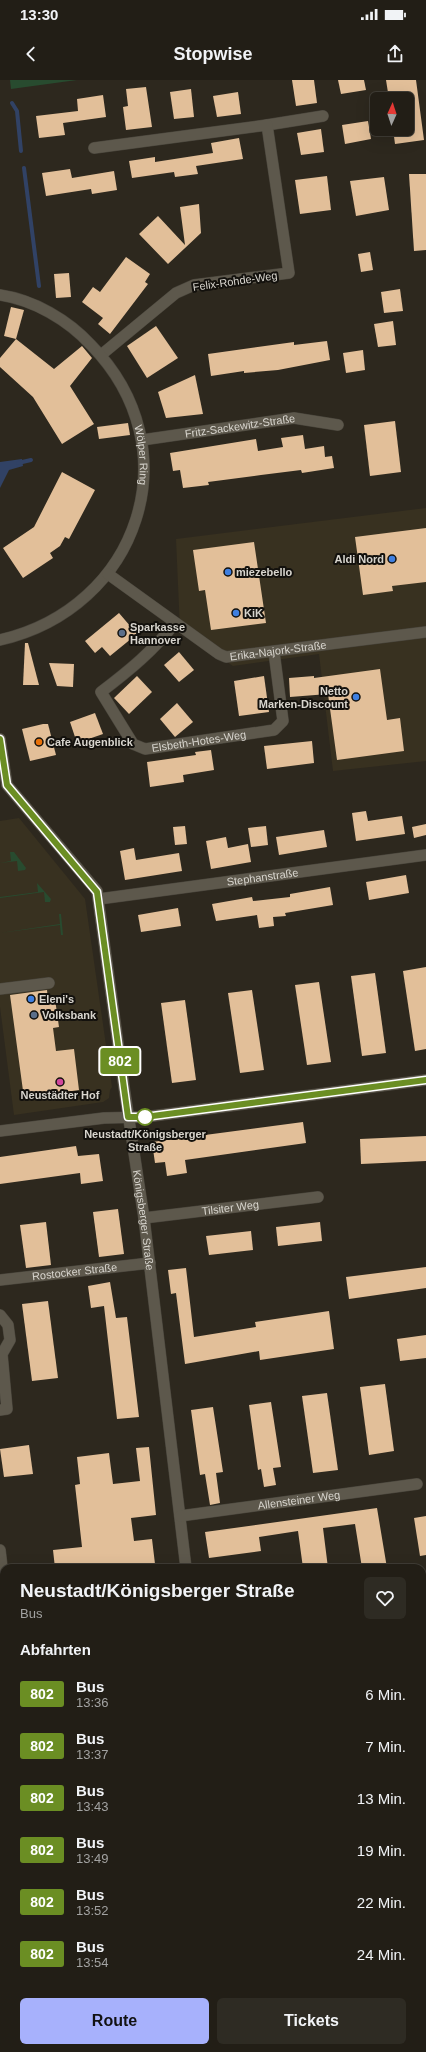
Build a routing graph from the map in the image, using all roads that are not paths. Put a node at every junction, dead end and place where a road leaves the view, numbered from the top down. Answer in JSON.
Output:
{"nodes":[{"id":1,"x":323,"y":116,"type":"dead end"},
{"id":2,"x":267,"y":125,"type":"junction"},
{"id":3,"x":94,"y":148,"type":"dead end"},
{"id":4,"x":0,"y":295,"type":"edge"},
{"id":5,"x":101,"y":355,"type":"junction"},
{"id":6,"x":338,"y":425,"type":"dead end"},
{"id":7,"x":142,"y":440,"type":"junction"},
{"id":8,"x":108,"y":574,"type":"junction"},
{"id":9,"x":175,"y":623,"type":"junction"},
{"id":10,"x":426,"y":632,"type":"edge"},
{"id":11,"x":0,"y":640,"type":"edge"},
{"id":12,"x":274,"y":652,"type":"junction"},
{"id":13,"x":0,"y":744,"type":"edge"},
{"id":14,"x":426,"y":855,"type":"edge"},
{"id":15,"x":99,"y":900,"type":"junction"},
{"id":16,"x":49,"y":983,"type":"dead end"},
{"id":17,"x":0,"y":989,"type":"edge"},
{"id":18,"x":426,"y":1080,"type":"edge"},
{"id":19,"x":128,"y":1117,"type":"junction"},
{"id":20,"x":0,"y":1132,"type":"edge"},
{"id":21,"x":318,"y":1197,"type":"dead end"},
{"id":22,"x":144,"y":1218,"type":"junction"},
{"id":23,"x":150,"y":1262,"type":"junction"},
{"id":24,"x":0,"y":1280,"type":"edge"},
{"id":25,"x":0,"y":1315,"type":"edge"},
{"id":26,"x":0,"y":1410,"type":"edge"},
{"id":27,"x":417,"y":1484,"type":"dead end"},
{"id":28,"x":180,"y":1516,"type":"junction"},
{"id":29,"x":0,"y":1550,"type":"edge"},
{"id":30,"x":2,"y":1564,"type":"edge"},
{"id":31,"x":186,"y":1564,"type":"edge"}],
"edges":[{"from":1,"to":2,"type":"street"},
{"from":2,"to":3,"type":"street"},
{"from":2,"to":5,"type":"street","name":"Felix-Rohde-Weg"},
{"from":4,"to":5,"type":"street","name":"Wölper Ring"},
{"from":5,"to":7,"type":"street","name":"Wölper Ring"},
{"from":6,"to":7,"type":"street","name":"Fritz-Sackewitz-Straße"},
{"from":7,"to":8,"type":"street","name":"Wölper Ring"},
{"from":8,"to":9,"type":"street","name":"Erika-Najork-Straße"},
{"from":8,"to":11,"type":"street","name":"Wölper Ring"},
{"from":9,"to":12,"type":"street","name":"Erika-Najork-Straße"},
{"from":9,"to":12,"type":"street","name":"Elsbeth-Hotes-Weg"},
{"from":10,"to":12,"type":"street","name":"Erika-Najork-Straße"},
{"from":13,"to":15,"type":"street","name":"Königsberger Straße"},
{"from":14,"to":15,"type":"street","name":"Stephanstraße"},
{"from":15,"to":19,"type":"street","name":"Königsberger Straße"},
{"from":16,"to":17,"type":"street"},
{"from":18,"to":19,"type":"street"},
{"from":19,"to":20,"type":"street"},
{"from":19,"to":22,"type":"street","name":"Königsberger Straße"},
{"from":21,"to":22,"type":"street","name":"Tilsiter Weg"},
{"from":22,"to":23,"type":"street","name":"Königsberger Straße"},
{"from":23,"to":24,"type":"street","name":"Rostocker Straße"},
{"from":23,"to":28,"type":"street","name":"Königsberger Straße"},
{"from":25,"to":26,"type":"street"},
{"from":27,"to":28,"type":"street","name":"Allensteiner Weg"},
{"from":28,"to":31,"type":"street","name":"Königsberger Straße"},
{"from":29,"to":30,"type":"street"}]}
